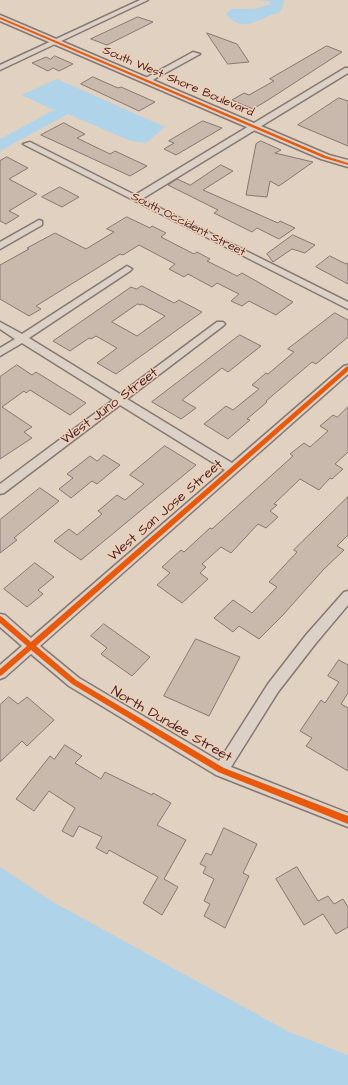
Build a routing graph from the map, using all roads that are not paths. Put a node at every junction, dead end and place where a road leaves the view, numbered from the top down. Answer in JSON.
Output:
{"nodes":[{"id":1,"x":145,"y":0,"type":"edge"},
{"id":2,"x":0,"y":18,"type":"edge"},
{"id":3,"x":56,"y":42,"type":"junction"},
{"id":4,"x":196,"y":54,"type":"dead end"},
{"id":5,"x":0,"y":68,"type":"edge"},
{"id":6,"x":348,"y":70,"type":"edge"},
{"id":7,"x":146,"y":80,"type":"junction"},
{"id":8,"x":254,"y":126,"type":"junction"},
{"id":9,"x":27,"y":144,"type":"dead end"},
{"id":10,"x":348,"y":164,"type":"edge"},
{"id":11,"x":135,"y":199,"type":"junction"},
{"id":12,"x":39,"y":223,"type":"dead end"},
{"id":13,"x":0,"y":246,"type":"edge"},
{"id":14,"x":127,"y":269,"type":"dead end"},
{"id":15,"x":348,"y":306,"type":"edge"},
{"id":16,"x":220,"y":324,"type":"dead end"},
{"id":17,"x":0,"y":325,"type":"edge"},
{"id":18,"x":22,"y":339,"type":"junction"},
{"id":19,"x":0,"y":353,"type":"edge"},
{"id":20,"x":348,"y":368,"type":"edge"},
{"id":21,"x":119,"y":400,"type":"junction"},
{"id":22,"x":232,"y":469,"type":"junction"},
{"id":23,"x":0,"y":490,"type":"edge"},
{"id":24,"x":348,"y":596,"type":"edge"},
{"id":25,"x":0,"y":619,"type":"edge"},
{"id":26,"x":32,"y":645,"type":"junction"},
{"id":27,"x":0,"y":673,"type":"edge"},
{"id":28,"x":221,"y":770,"type":"junction"},
{"id":29,"x":348,"y":820,"type":"edge"}],
"edges":[{"from":1,"to":3,"type":"street"},
{"from":2,"to":3,"type":"street","name":"South West Shore Boulevard"},
{"from":3,"to":5,"type":"street"},
{"from":3,"to":7,"type":"street","name":"South West Shore Boulevard"},
{"from":4,"to":7,"type":"street"},
{"from":6,"to":8,"type":"street"},
{"from":7,"to":8,"type":"street","name":"South West Shore Boulevard"},
{"from":8,"to":10,"type":"street","name":"South West Shore Boulevard"},
{"from":8,"to":11,"type":"street"},
{"from":9,"to":11,"type":"street","name":"South Occident Street"},
{"from":11,"to":15,"type":"street","name":"South Occident Street"},
{"from":12,"to":13,"type":"street"},
{"from":14,"to":18,"type":"street"},
{"from":16,"to":21,"type":"street","name":"West Juno Street"},
{"from":17,"to":18,"type":"street"},
{"from":18,"to":19,"type":"street"},
{"from":18,"to":21,"type":"street"},
{"from":20,"to":22,"type":"street","name":"West San Jose Street"},
{"from":21,"to":22,"type":"street"},
{"from":21,"to":23,"type":"street","name":"West Juno Street"},
{"from":22,"to":26,"type":"street","name":"West San Jose Street"},
{"from":24,"to":28,"type":"street"},
{"from":25,"to":26,"type":"street","name":"North Dundee Street"},
{"from":26,"to":27,"type":"street","name":"West San Jose Street"},
{"from":26,"to":28,"type":"street","name":"North Dundee Street"},
{"from":28,"to":29,"type":"street","name":"North Dundee Street"}]}
